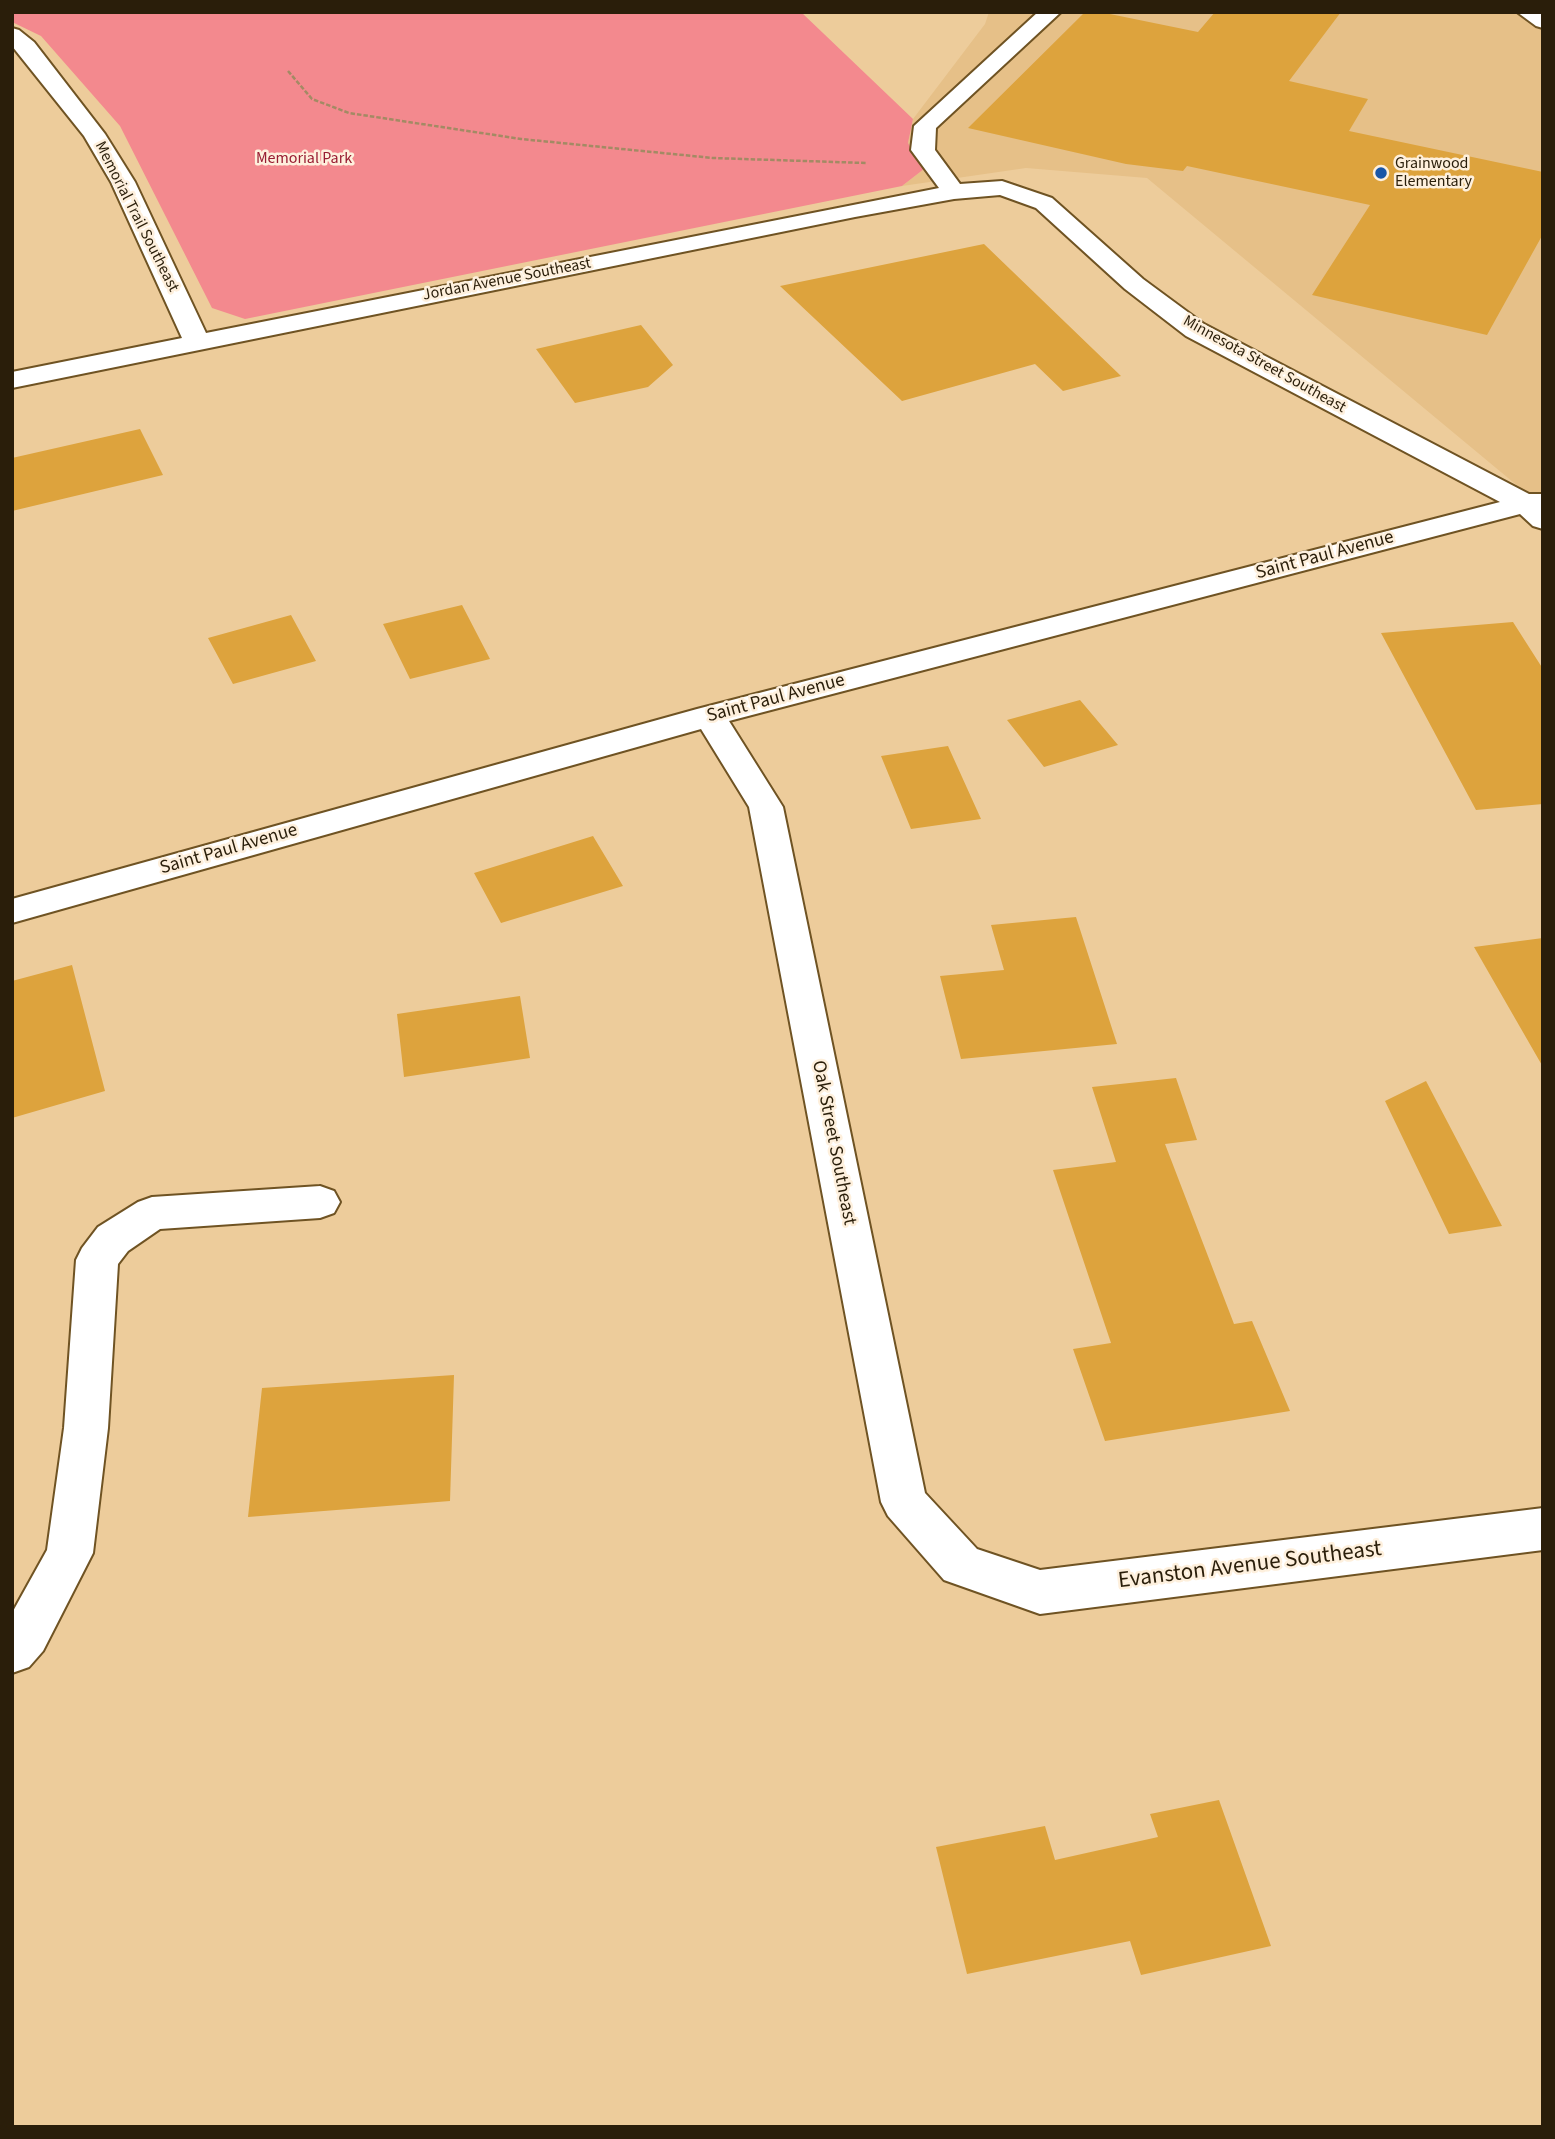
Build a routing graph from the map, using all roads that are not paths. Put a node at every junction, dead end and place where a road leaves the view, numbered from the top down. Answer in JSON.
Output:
{"nodes":[{"id":1,"x":1051,"y":12,"type":"edge"},
{"id":2,"x":1527,"y":12,"type":"edge"},
{"id":3,"x":1543,"y":22,"type":"edge"},
{"id":4,"x":12,"y":34,"type":"edge"},
{"id":5,"x":1002,"y":188,"type":"joint"},
{"id":6,"x":945,"y":194,"type":"junction"},
{"id":7,"x":197,"y":342,"type":"junction"},
{"id":8,"x":12,"y":380,"type":"edge"},
{"id":9,"x":1537,"y":508,"type":"edge"},
{"id":10,"x":709,"y":716,"type":"junction"},
{"id":11,"x":12,"y":911,"type":"edge"},
{"id":12,"x":320,"y":1202,"type":"dead end"},
{"id":13,"x":1543,"y":1529,"type":"edge"},
{"id":14,"x":961,"y":1565,"type":"joint"},
{"id":15,"x":12,"y":1651,"type":"edge"}],
"edges":[{"from":1,"to":6,"type":"street"},
{"from":2,"to":3,"type":"street"},
{"from":4,"to":7,"type":"street","name":"Memorial Trail Southeast"},
{"from":5,"to":6,"type":"street","name":"Jordan Avenue Southeast"},
{"from":5,"to":9,"type":"street","name":"Minnesota Street Southeast"},
{"from":6,"to":7,"type":"street","name":"Jordan Avenue Southeast"},
{"from":7,"to":8,"type":"street","name":"Jordan Avenue Southeast"},
{"from":9,"to":10,"type":"street","name":"Saint Paul Avenue"},
{"from":10,"to":11,"type":"street","name":"Saint Paul Avenue"},
{"from":10,"to":14,"type":"street","name":"Oak Street Southeast"},
{"from":12,"to":15,"type":"street"},
{"from":13,"to":14,"type":"street","name":"Evanston Avenue Southeast"}]}
